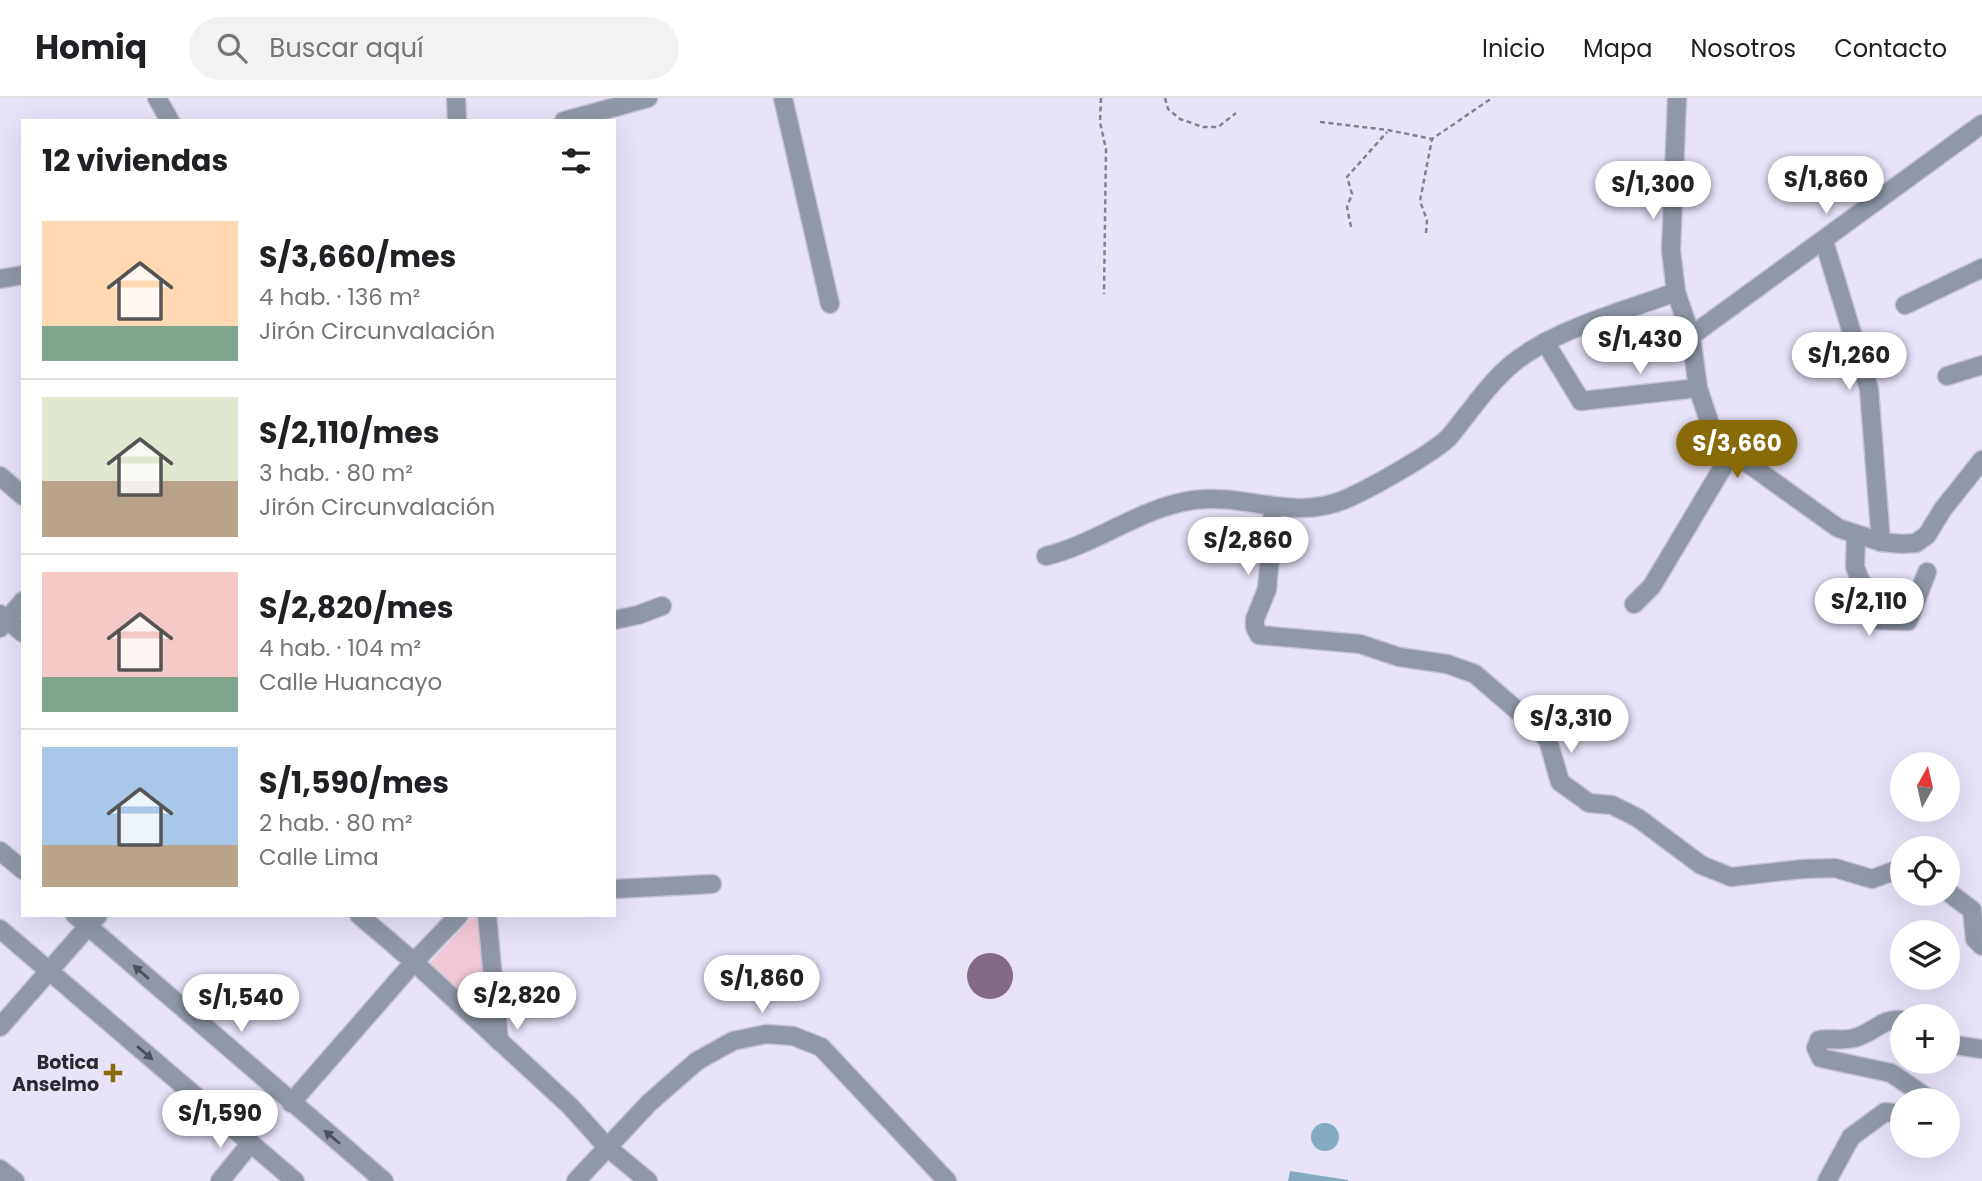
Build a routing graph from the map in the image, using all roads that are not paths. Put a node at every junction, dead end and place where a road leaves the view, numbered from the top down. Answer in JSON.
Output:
{"nodes":[{"id":1,"x":157,"y":98,"type":"edge"},
{"id":2,"x":456,"y":98,"type":"edge"},
{"id":3,"x":648,"y":98,"type":"edge"},
{"id":4,"x":783,"y":98,"type":"edge"},
{"id":5,"x":1677,"y":98,"type":"edge"},
{"id":6,"x":169,"y":119,"type":"edge"},
{"id":7,"x":457,"y":119,"type":"edge"},
{"id":8,"x":571,"y":119,"type":"edge"},
{"id":9,"x":1982,"y":124,"type":"edge"},
{"id":10,"x":1824,"y":241,"type":"junction"},
{"id":11,"x":1982,"y":268,"type":"edge"},
{"id":12,"x":21,"y":275,"type":"edge"},
{"id":13,"x":0,"y":279,"type":"edge"},
{"id":14,"x":1676,"y":292,"type":"junction"},
{"id":15,"x":830,"y":304,"type":"dead end"},
{"id":16,"x":1905,"y":305,"type":"dead end"},
{"id":17,"x":1691,"y":336,"type":"junction"},
{"id":18,"x":1545,"y":342,"type":"junction"},
{"id":19,"x":1982,"y":365,"type":"edge"},
{"id":20,"x":1947,"y":376,"type":"dead end"},
{"id":21,"x":1698,"y":388,"type":"junction"},
{"id":22,"x":1732,"y":453,"type":"junction"},
{"id":23,"x":1982,"y":460,"type":"edge"},
{"id":24,"x":1272,"y":507,"type":"junction"},
{"id":25,"x":1856,"y":535,"type":"junction"},
{"id":26,"x":1881,"y":542,"type":"junction"},
{"id":27,"x":1046,"y":556,"type":"dead end"},
{"id":28,"x":1927,"y":572,"type":"dead end"},
{"id":29,"x":21,"y":603,"type":"edge"},
{"id":30,"x":1634,"y":604,"type":"dead end"},
{"id":31,"x":662,"y":606,"type":"dead end"},
{"id":32,"x":616,"y":620,"type":"edge"},
{"id":33,"x":2,"y":621,"type":"edge"},
{"id":34,"x":21,"y":632,"type":"edge"},
{"id":35,"x":0,"y":851,"type":"edge"},
{"id":36,"x":21,"y":868,"type":"edge"},
{"id":37,"x":1890,"y":872,"type":"edge"},
{"id":38,"x":712,"y":884,"type":"dead end"},
{"id":39,"x":616,"y":889,"type":"edge"},
{"id":40,"x":1960,"y":901,"type":"edge"},
{"id":41,"x":361,"y":917,"type":"edge"},
{"id":42,"x":457,"y":917,"type":"edge"},
{"id":43,"x":487,"y":917,"type":"edge"},
{"id":44,"x":87,"y":919,"type":"edge"},
{"id":45,"x":0,"y":929,"type":"edge"},
{"id":46,"x":1982,"y":946,"type":"edge"},
{"id":47,"x":414,"y":962,"type":"junction"},
{"id":48,"x":49,"y":970,"type":"junction"},
{"id":49,"x":1890,"y":1021,"type":"edge"},
{"id":50,"x":0,"y":1027,"type":"edge"},
{"id":51,"x":499,"y":1041,"type":"junction"},
{"id":52,"x":1960,"y":1046,"type":"edge"},
{"id":53,"x":1982,"y":1049,"type":"edge"},
{"id":54,"x":1890,"y":1073,"type":"edge"},
{"id":55,"x":1892,"y":1074,"type":"edge"},
{"id":56,"x":1913,"y":1088,"type":"edge"},
{"id":57,"x":291,"y":1102,"type":"junction"},
{"id":58,"x":1890,"y":1113,"type":"edge"},
{"id":59,"x":251,"y":1143,"type":"junction"},
{"id":60,"x":607,"y":1147,"type":"junction"},
{"id":61,"x":0,"y":1168,"type":"edge"},
{"id":62,"x":946,"y":1179,"type":"edge"},
{"id":63,"x":15,"y":1181,"type":"edge"},
{"id":64,"x":219,"y":1181,"type":"edge"},
{"id":65,"x":295,"y":1181,"type":"edge"},
{"id":66,"x":384,"y":1181,"type":"edge"},
{"id":67,"x":576,"y":1181,"type":"edge"},
{"id":68,"x":648,"y":1181,"type":"edge"},
{"id":69,"x":1827,"y":1181,"type":"edge"}],
"edges":[{"from":1,"to":6,"type":"street"},
{"from":2,"to":7,"type":"street"},
{"from":3,"to":8,"type":"street"},
{"from":4,"to":15,"type":"street"},
{"from":5,"to":14,"type":"street"},
{"from":9,"to":10,"type":"street"},
{"from":10,"to":17,"type":"street"},
{"from":10,"to":26,"type":"street"},
{"from":11,"to":16,"type":"street"},
{"from":12,"to":13,"type":"street"},
{"from":14,"to":17,"type":"street"},
{"from":14,"to":18,"type":"street"},
{"from":17,"to":21,"type":"street"},
{"from":18,"to":21,"type":"street"},
{"from":18,"to":24,"type":"street"},
{"from":19,"to":20,"type":"street"},
{"from":21,"to":22,"type":"street"},
{"from":22,"to":25,"type":"street"},
{"from":22,"to":30,"type":"street"},
{"from":23,"to":26,"type":"street"},
{"from":24,"to":27,"type":"street"},
{"from":24,"to":37,"type":"street"},
{"from":25,"to":26,"type":"street"},
{"from":25,"to":28,"type":"street"},
{"from":29,"to":33,"type":"street"},
{"from":31,"to":32,"type":"street"},
{"from":33,"to":34,"type":"street"},
{"from":35,"to":36,"type":"street"},
{"from":38,"to":39,"type":"street"},
{"from":40,"to":46,"type":"street"},
{"from":41,"to":47,"type":"street"},
{"from":42,"to":47,"type":"street"},
{"from":43,"to":51,"type":"street"},
{"from":44,"to":48,"type":"street"},
{"from":57,"to":44,"type":"street","one_way":true},
{"from":45,"to":48,"type":"street"},
{"from":47,"to":51,"type":"street"},
{"from":47,"to":57,"type":"street"},
{"from":48,"to":50,"type":"street"},
{"from":48,"to":59,"type":"street","one_way":true},
{"from":49,"to":54,"type":"street"},
{"from":51,"to":60,"type":"street"},
{"from":52,"to":53,"type":"street"},
{"from":55,"to":56,"type":"street"},
{"from":66,"to":57,"type":"street","one_way":true},
{"from":58,"to":69,"type":"street"},
{"from":59,"to":64,"type":"street"},
{"from":59,"to":65,"type":"street"},
{"from":60,"to":62,"type":"street"},
{"from":60,"to":67,"type":"street"},
{"from":60,"to":68,"type":"street"},
{"from":61,"to":63,"type":"street"}]}
